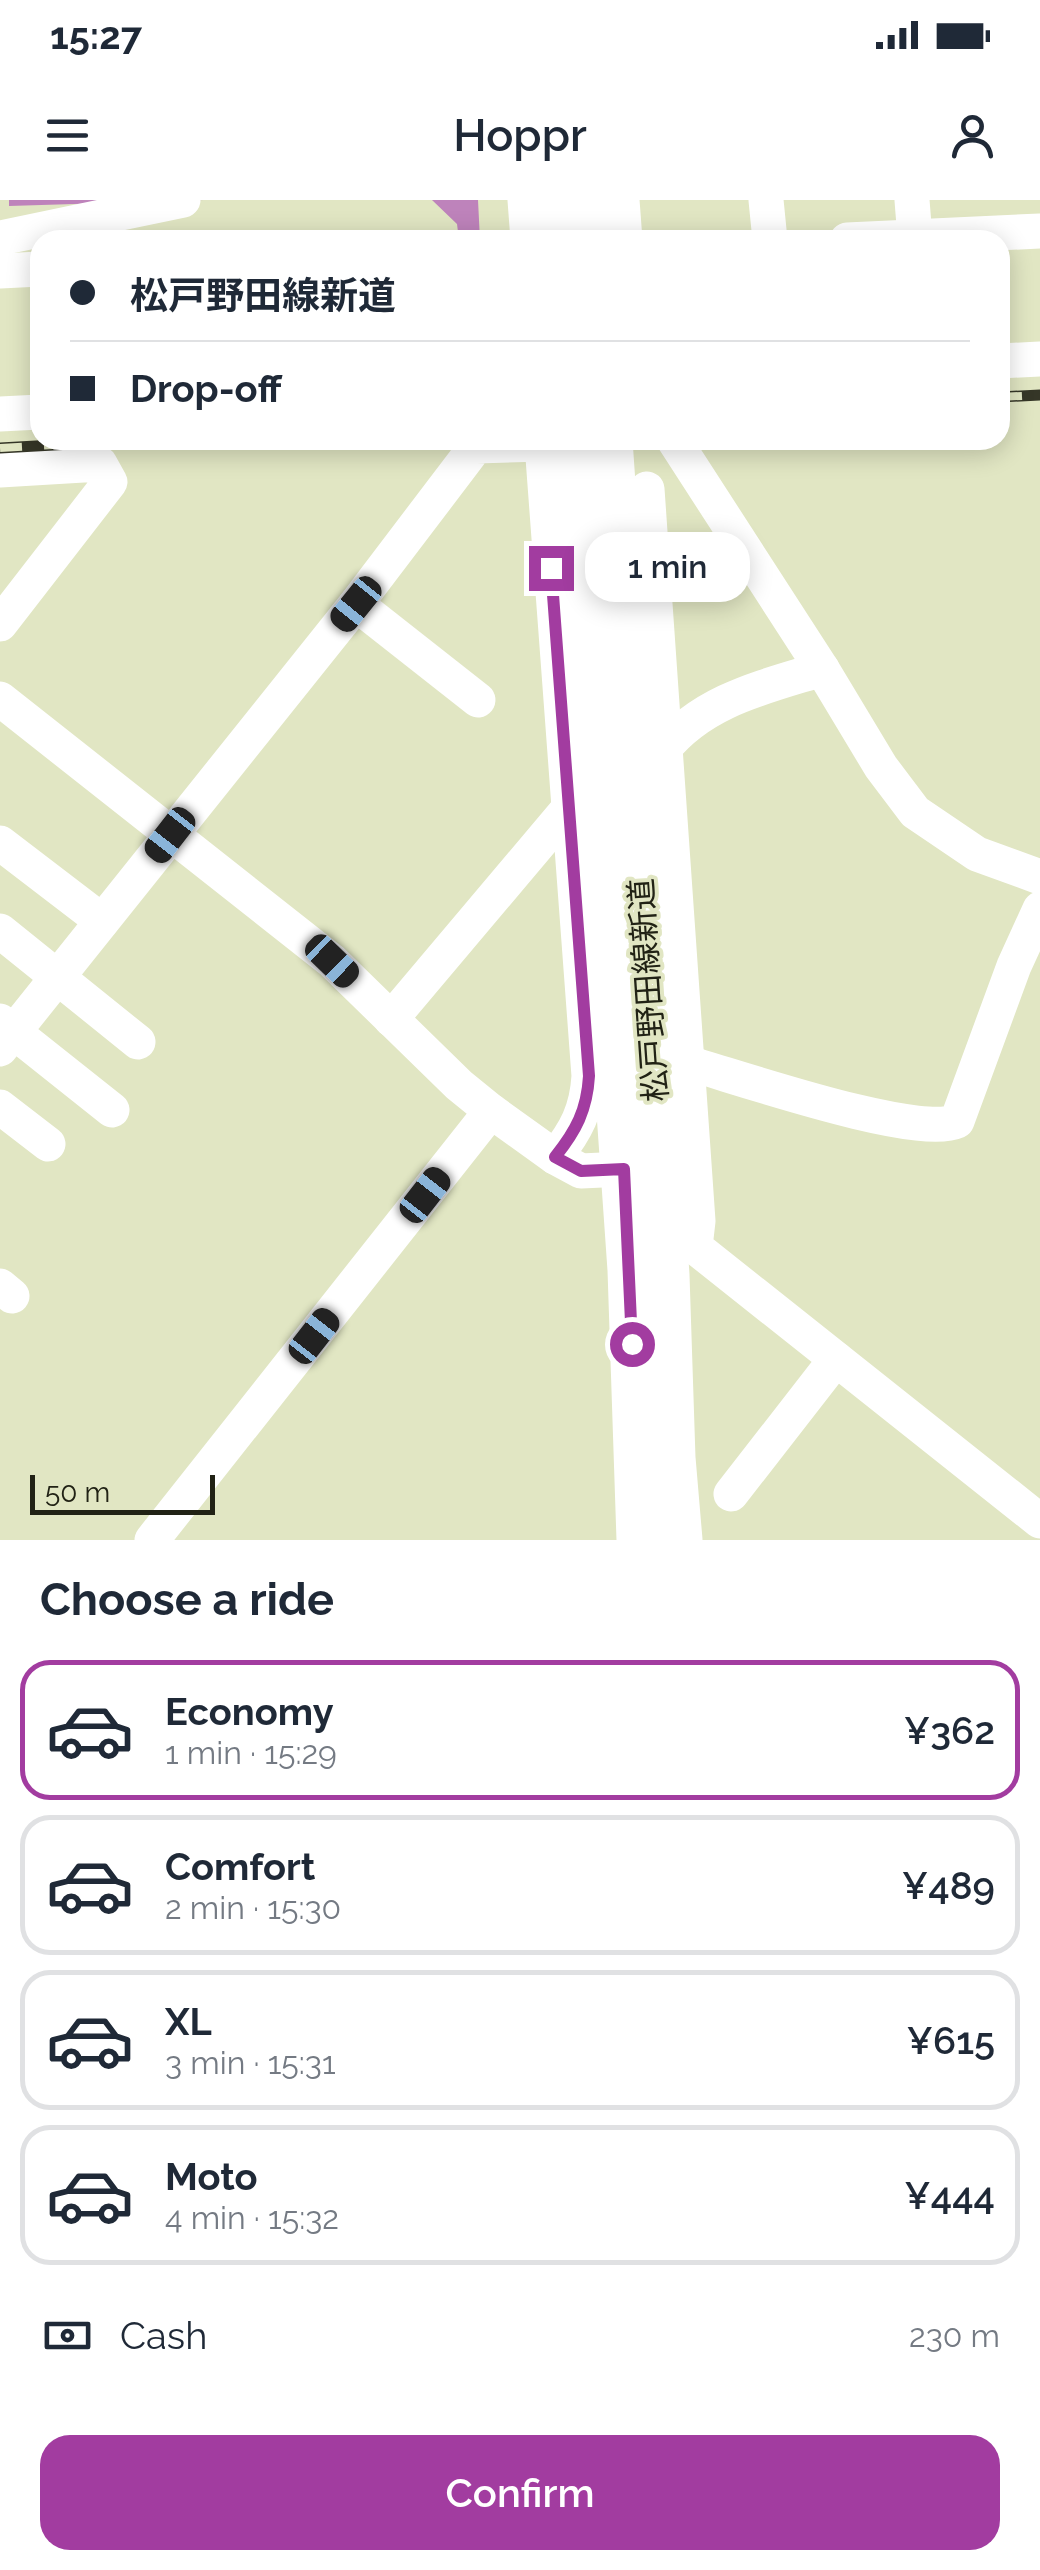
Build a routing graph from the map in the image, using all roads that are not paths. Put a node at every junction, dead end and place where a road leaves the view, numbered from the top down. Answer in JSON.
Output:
{"nodes":[{"id":1,"x":183,"y":200,"type":"edge"},
{"id":2,"x":524,"y":200,"type":"edge"},
{"id":3,"x":556,"y":200,"type":"edge"},
{"id":4,"x":766,"y":200,"type":"edge"},
{"id":5,"x":912,"y":200,"type":"edge"},
{"id":6,"x":593,"y":228,"type":"edge"},
{"id":7,"x":39,"y":230,"type":"edge"},
{"id":8,"x":527,"y":230,"type":"edge"},
{"id":9,"x":769,"y":230,"type":"edge"},
{"id":10,"x":914,"y":230,"type":"edge"},
{"id":11,"x":1040,"y":231,"type":"edge"},
{"id":12,"x":30,"y":232,"type":"edge"},
{"id":13,"x":1010,"y":233,"type":"edge"},
{"id":14,"x":0,"y":238,"type":"edge"},
{"id":15,"x":30,"y":270,"type":"edge"},
{"id":16,"x":0,"y":272,"type":"edge"},
{"id":17,"x":1040,"y":359,"type":"edge"},
{"id":18,"x":1010,"y":360,"type":"edge"},
{"id":19,"x":30,"y":412,"type":"edge"},
{"id":20,"x":0,"y":414,"type":"edge"},
{"id":21,"x":473,"y":450,"type":"edge"},
{"id":22,"x":542,"y":450,"type":"edge"},
{"id":23,"x":574,"y":450,"type":"edge"},
{"id":24,"x":609,"y":450,"type":"edge"},
{"id":25,"x":682,"y":454,"type":"edge"},
{"id":26,"x":0,"y":470,"type":"edge"},
{"id":27,"x":646,"y":489,"type":"junction"},
{"id":28,"x":545,"y":494,"type":"junction"},
{"id":29,"x":602,"y":592,"type":"junction"},
{"id":30,"x":356,"y":604,"type":"junction"},
{"id":31,"x":0,"y":624,"type":"edge"},
{"id":32,"x":822,"y":669,"type":"junction"},
{"id":33,"x":0,"y":699,"type":"edge"},
{"id":34,"x":478,"y":700,"type":"dead end"},
{"id":35,"x":659,"y":756,"type":"junction"},
{"id":36,"x":569,"y":808,"type":"junction"},
{"id":37,"x":170,"y":835,"type":"junction"},
{"id":38,"x":0,"y":843,"type":"edge"},
{"id":39,"x":1040,"y":876,"type":"edge"},
{"id":40,"x":1040,"y":909,"type":"edge"},
{"id":41,"x":102,"y":921,"type":"junction"},
{"id":42,"x":0,"y":931,"type":"edge"},
{"id":43,"x":58,"y":976,"type":"junction"},
{"id":44,"x":391,"y":1019,"type":"junction"},
{"id":45,"x":5,"y":1034,"type":"edge"},
{"id":46,"x":138,"y":1042,"type":"dead end"},
{"id":47,"x":688,"y":1063,"type":"junction"},
{"id":48,"x":0,"y":1107,"type":"edge"},
{"id":49,"x":112,"y":1110,"type":"dead end"},
{"id":50,"x":491,"y":1111,"type":"junction"},
{"id":51,"x":48,"y":1144,"type":"dead end"},
{"id":52,"x":555,"y":1157,"type":"junction"},
{"id":53,"x":624,"y":1169,"type":"junction"},
{"id":54,"x":836,"y":1359,"type":"junction"},
{"id":55,"x":731,"y":1494,"type":"dead end"},
{"id":56,"x":1040,"y":1521,"type":"edge"},
{"id":57,"x":152,"y":1540,"type":"edge"},
{"id":58,"x":640,"y":1540,"type":"edge"},
{"id":59,"x":680,"y":1540,"type":"edge"}],
"edges":[{"from":1,"to":7,"type":"street"},
{"from":2,"to":8,"type":"street"},
{"from":3,"to":6,"type":"main road"},
{"from":4,"to":9,"type":"street"},
{"from":5,"to":10,"type":"street"},
{"from":11,"to":13,"type":"street"},
{"from":12,"to":14,"type":"street"},
{"from":15,"to":16,"type":"street"},
{"from":17,"to":18,"type":"street"},
{"from":19,"to":20,"type":"street"},
{"from":21,"to":30,"type":"street"},
{"from":22,"to":28,"type":"street"},
{"from":23,"to":29,"type":"main road","name":"松戸野田線新道"},
{"from":24,"to":29,"type":"main road","name":"松戸野田線新道"},
{"from":25,"to":27,"type":"street"},
{"from":25,"to":32,"type":"street"},
{"from":26,"to":31,"type":"street"},
{"from":27,"to":28,"type":"street"},
{"from":27,"to":35,"type":"street"},
{"from":28,"to":36,"type":"street"},
{"from":29,"to":53,"type":"main road","name":"松戸野田線新道"},
{"from":29,"to":59,"type":"main road","name":"松戸野田線新道"},
{"from":30,"to":34,"type":"street"},
{"from":30,"to":37,"type":"street"},
{"from":32,"to":35,"type":"street"},
{"from":32,"to":39,"type":"street"},
{"from":33,"to":37,"type":"street"},
{"from":35,"to":47,"type":"street"},
{"from":36,"to":44,"type":"street"},
{"from":36,"to":52,"type":"street"},
{"from":37,"to":41,"type":"street"},
{"from":37,"to":44,"type":"street"},
{"from":38,"to":41,"type":"street"},
{"from":40,"to":47,"type":"street"},
{"from":41,"to":43,"type":"street"},
{"from":42,"to":43,"type":"street"},
{"from":43,"to":45,"type":"street"},
{"from":43,"to":46,"type":"street"},
{"from":44,"to":50,"type":"street"},
{"from":45,"to":49,"type":"street"},
{"from":47,"to":54,"type":"street"},
{"from":48,"to":51,"type":"street"},
{"from":50,"to":52,"type":"street"},
{"from":50,"to":57,"type":"street"},
{"from":52,"to":53,"type":"street"},
{"from":53,"to":58,"type":"main road","name":"松戸野田線新道"},
{"from":54,"to":55,"type":"street"},
{"from":54,"to":56,"type":"street"}]}
